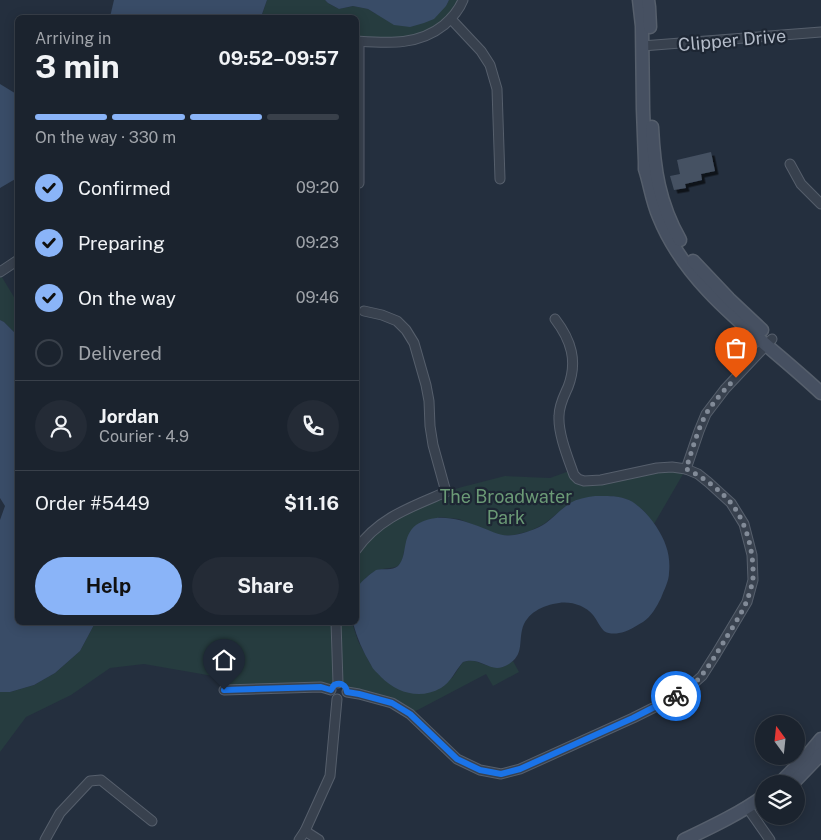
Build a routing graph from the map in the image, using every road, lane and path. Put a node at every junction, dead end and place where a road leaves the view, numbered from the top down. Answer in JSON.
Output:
{"nodes":[{"id":1,"x":463,"y":0,"type":"edge"},
{"id":2,"x":639,"y":0,"type":"edge"},
{"id":3,"x":648,"y":0,"type":"edge"},
{"id":4,"x":451,"y":19,"type":"junction"},
{"id":5,"x":821,"y":32,"type":"edge"},
{"id":6,"x":359,"y":42,"type":"edge"},
{"id":7,"x":646,"y":46,"type":"junction"},
{"id":8,"x":790,"y":164,"type":"dead end"},
{"id":9,"x":500,"y":179,"type":"dead end"},
{"id":10,"x":821,"y":204,"type":"edge"},
{"id":11,"x":15,"y":262,"type":"edge"},
{"id":12,"x":0,"y":272,"type":"edge"},
{"id":13,"x":364,"y":311,"type":"dead end"},
{"id":14,"x":555,"y":319,"type":"dead end"},
{"id":15,"x":769,"y":342,"type":"junction"},
{"id":16,"x":821,"y":382,"type":"edge"},
{"id":17,"x":821,"y":393,"type":"edge"},
{"id":18,"x":686,"y":469,"type":"junction"},
{"id":19,"x":359,"y":546,"type":"edge"},
{"id":20,"x":336,"y":625,"type":"edge"},
{"id":21,"x":334,"y":686,"type":"junction"},
{"id":22,"x":224,"y":690,"type":"dead end"},
{"id":23,"x":347,"y":692,"type":"junction"},
{"id":24,"x":337,"y":699,"type":"junction"},
{"id":25,"x":821,"y":739,"type":"edge"},
{"id":26,"x":821,"y":754,"type":"edge"},
{"id":27,"x":787,"y":775,"type":"edge"},
{"id":28,"x":801,"y":775,"type":"edge"},
{"id":29,"x":755,"y":806,"type":"edge"},
{"id":30,"x":755,"y":809,"type":"edge"},
{"id":31,"x":750,"y":811,"type":"junction"},
{"id":32,"x":152,"y":821,"type":"dead end"},
{"id":33,"x":305,"y":831,"type":"junction"},
{"id":34,"x":45,"y":840,"type":"edge"},
{"id":35,"x":299,"y":840,"type":"edge"},
{"id":36,"x":319,"y":840,"type":"edge"},
{"id":37,"x":684,"y":840,"type":"edge"},
{"id":38,"x":704,"y":840,"type":"edge"},
{"id":39,"x":770,"y":840,"type":"edge"}],
"edges":[{"from":1,"to":4,"type":"street"},
{"from":2,"to":7,"type":"street"},
{"from":3,"to":7,"type":"street"},
{"from":4,"to":6,"type":"street"},
{"from":4,"to":9,"type":"street"},
{"from":5,"to":7,"type":"street","name":"Clipper Drive"},
{"from":7,"to":15,"type":"street"},
{"from":8,"to":10,"type":"street"},
{"from":11,"to":12,"type":"street"},
{"from":13,"to":19,"type":"street"},
{"from":14,"to":18,"type":"street"},
{"from":15,"to":16,"type":"street"},
{"from":15,"to":17,"type":"street"},
{"from":15,"to":18,"type":"street"},
{"from":18,"to":23,"type":"street"},
{"from":20,"to":21,"type":"street"},
{"from":21,"to":22,"type":"street"},
{"from":21,"to":23,"type":"street"},
{"from":21,"to":24,"type":"street"},
{"from":23,"to":24,"type":"street"},
{"from":24,"to":33,"type":"street"},
{"from":25,"to":27,"type":"street"},
{"from":26,"to":28,"type":"street"},
{"from":29,"to":31,"type":"street"},
{"from":30,"to":31,"type":"street"},
{"from":31,"to":37,"type":"street"},
{"from":31,"to":38,"type":"street"},
{"from":31,"to":39,"type":"street"},
{"from":32,"to":34,"type":"street"},
{"from":33,"to":35,"type":"street"},
{"from":33,"to":36,"type":"street"}]}
